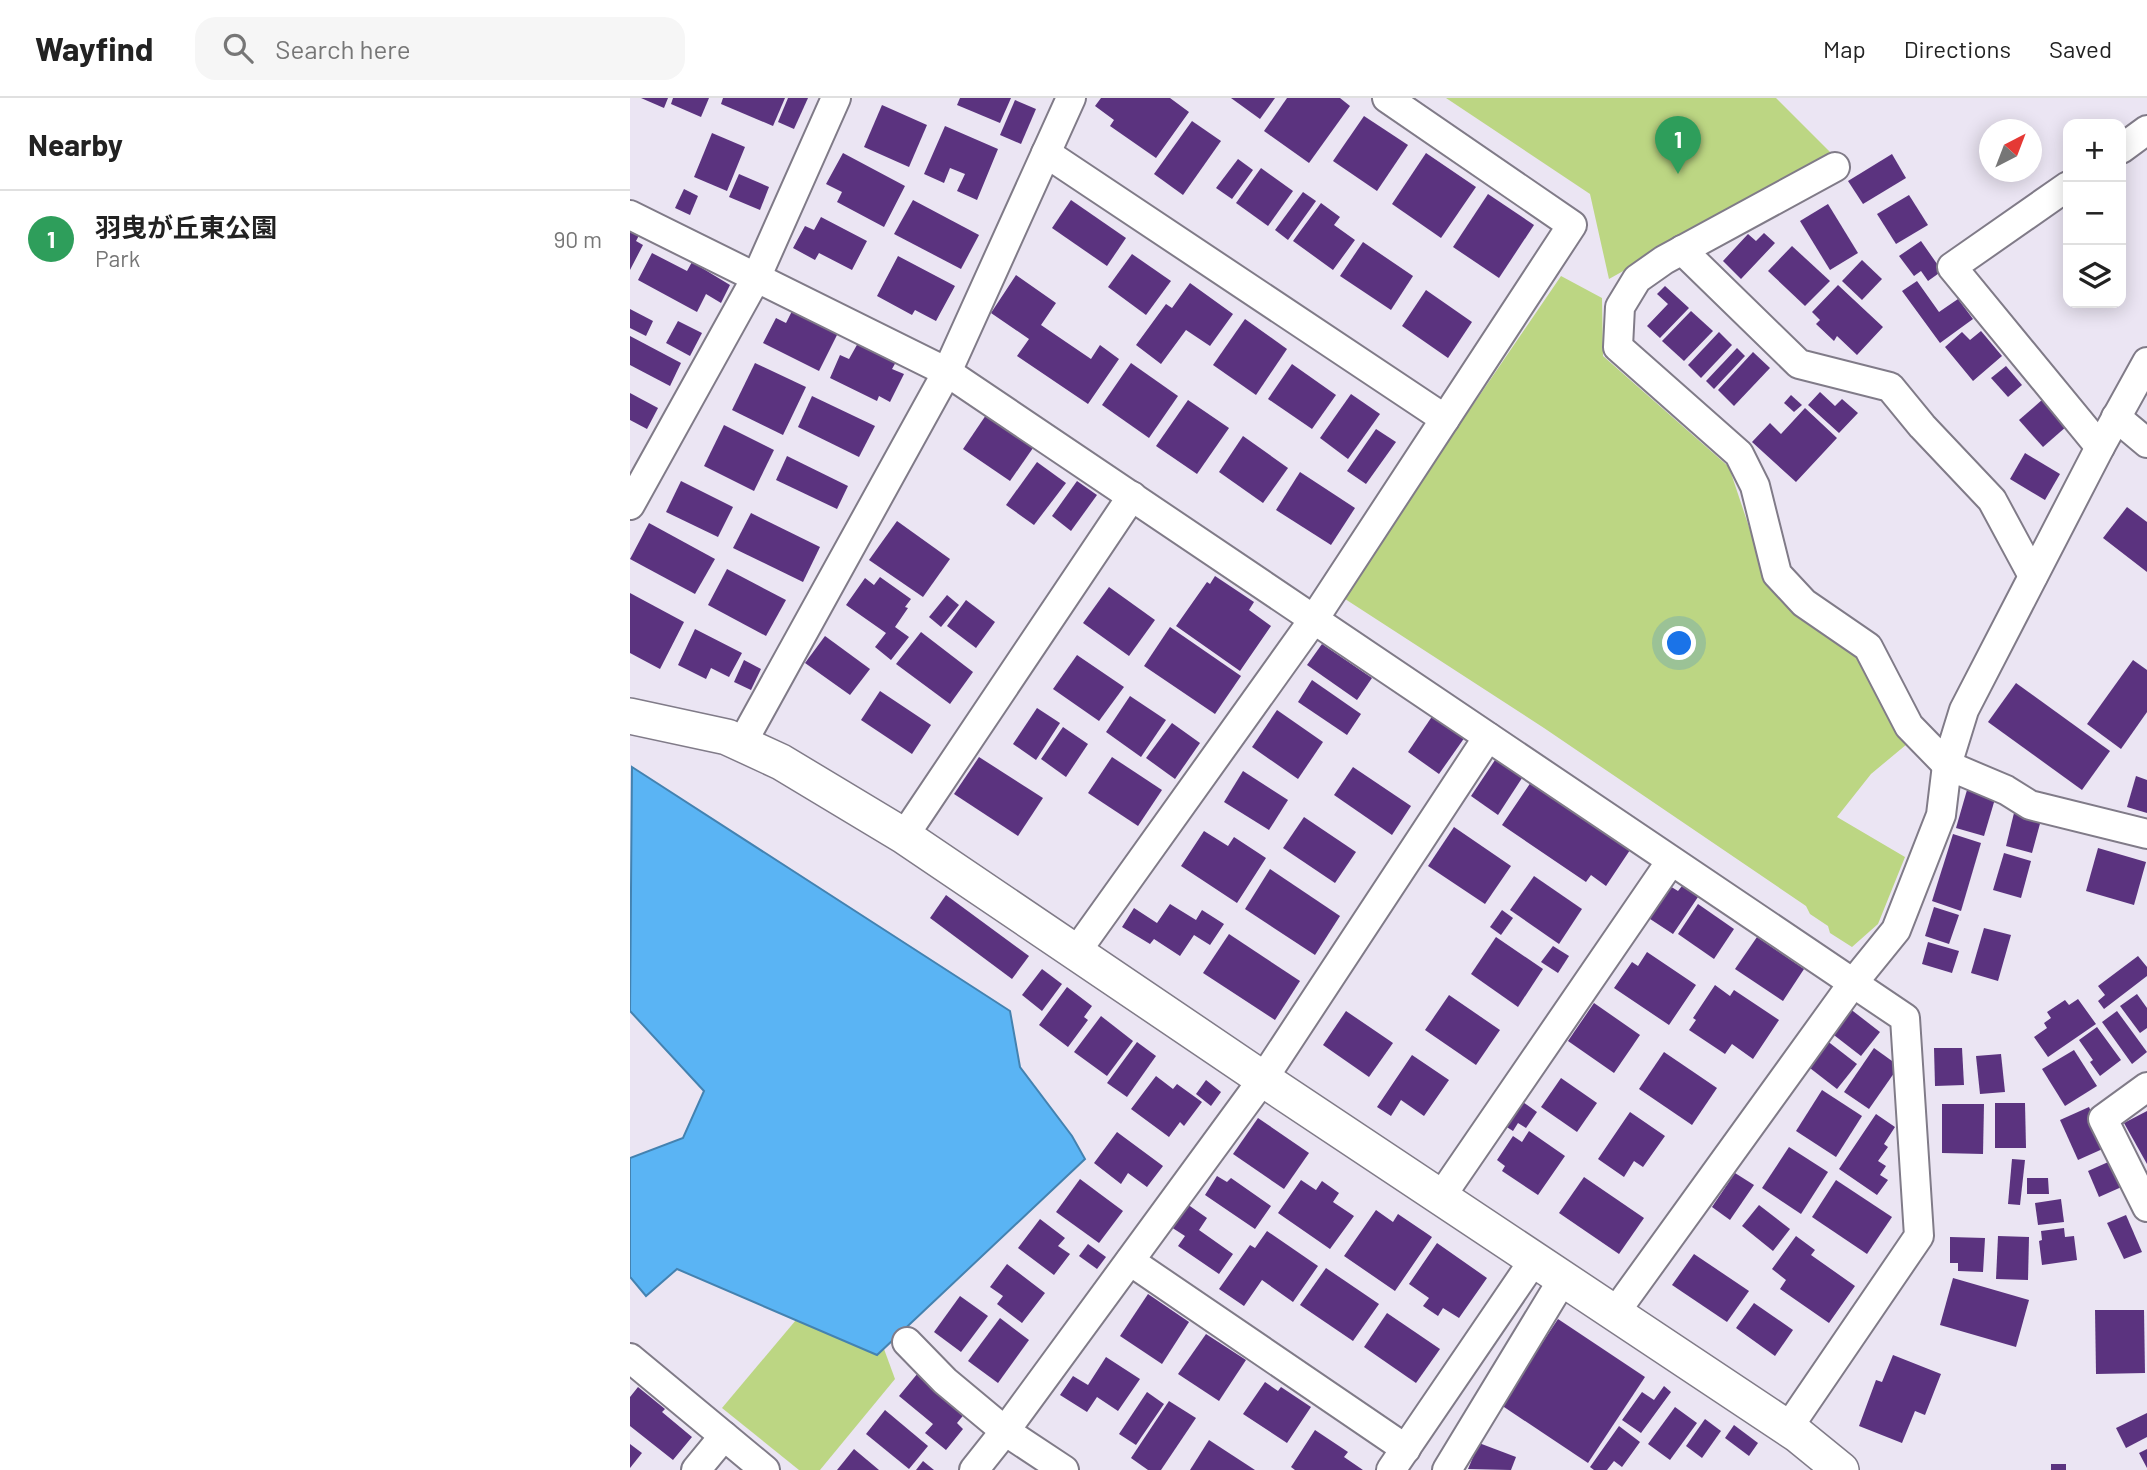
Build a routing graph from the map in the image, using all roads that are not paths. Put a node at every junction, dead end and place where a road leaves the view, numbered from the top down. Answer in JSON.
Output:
{"nodes":[{"id":1,"x":836,"y":98,"type":"edge"},
{"id":2,"x":1071,"y":98,"type":"edge"},
{"id":3,"x":1387,"y":98,"type":"edge"},
{"id":4,"x":2147,"y":130,"type":"edge"},
{"id":5,"x":2126,"y":145,"type":"edge"},
{"id":6,"x":1046,"y":153,"type":"junction"},
{"id":7,"x":1835,"y":167,"type":"dead end"},
{"id":8,"x":2063,"y":189,"type":"edge"},
{"id":9,"x":630,"y":215,"type":"edge"},
{"id":10,"x":1682,"y":250,"type":"junction"},
{"id":11,"x":756,"y":278,"type":"junction"},
{"id":12,"x":2147,"y":362,"type":"edge"},
{"id":13,"x":947,"y":372,"type":"junction"},
{"id":14,"x":2116,"y":417,"type":"junction"},
{"id":15,"x":1445,"y":419,"type":"junction"},
{"id":16,"x":2147,"y":443,"type":"edge"},
{"id":17,"x":2099,"y":447,"type":"junction"},
{"id":18,"x":1132,"y":496,"type":"junction"},
{"id":19,"x":630,"y":505,"type":"edge"},
{"id":20,"x":2033,"y":576,"type":"junction"},
{"id":21,"x":1314,"y":619,"type":"junction"},
{"id":22,"x":630,"y":716,"type":"edge"},
{"id":23,"x":1488,"y":737,"type":"junction"},
{"id":24,"x":742,"y":744,"type":"junction"},
{"id":25,"x":1947,"y":765,"type":"junction"},
{"id":26,"x":2147,"y":834,"type":"edge"},
{"id":27,"x":904,"y":836,"type":"junction"},
{"id":28,"x":1671,"y":860,"type":"junction"},
{"id":29,"x":1076,"y":953,"type":"junction"},
{"id":30,"x":1853,"y":983,"type":"junction"},
{"id":31,"x":1263,"y":1079,"type":"junction"},
{"id":32,"x":2147,"y":1087,"type":"edge"},
{"id":33,"x":1440,"y":1198,"type":"junction"},
{"id":34,"x":2147,"y":1207,"type":"edge"},
{"id":35,"x":1534,"y":1260,"type":"junction"},
{"id":36,"x":1130,"y":1261,"type":"junction"},
{"id":37,"x":1563,"y":1279,"type":"junction"},
{"id":38,"x":1614,"y":1314,"type":"junction"},
{"id":39,"x":908,"y":1342,"type":"dead end"},
{"id":40,"x":630,"y":1358,"type":"edge"},
{"id":41,"x":1788,"y":1428,"type":"junction"},
{"id":42,"x":1005,"y":1431,"type":"junction"},
{"id":43,"x":724,"y":1436,"type":"junction"},
{"id":44,"x":1398,"y":1459,"type":"edge"},
{"id":45,"x":696,"y":1470,"type":"edge"},
{"id":46,"x":765,"y":1470,"type":"edge"},
{"id":47,"x":974,"y":1470,"type":"edge"},
{"id":48,"x":1064,"y":1470,"type":"edge"},
{"id":49,"x":1447,"y":1470,"type":"edge"},
{"id":50,"x":1841,"y":1470,"type":"edge"}],
"edges":[{"from":1,"to":11,"type":"street"},
{"from":2,"to":6,"type":"street"},
{"from":3,"to":15,"type":"street"},
{"from":4,"to":5,"type":"street"},
{"from":6,"to":13,"type":"street"},
{"from":6,"to":15,"type":"street"},
{"from":7,"to":10,"type":"street"},
{"from":8,"to":17,"type":"street"},
{"from":9,"to":11,"type":"street"},
{"from":10,"to":20,"type":"street"},
{"from":10,"to":25,"type":"street"},
{"from":11,"to":13,"type":"street"},
{"from":11,"to":19,"type":"street"},
{"from":12,"to":14,"type":"street"},
{"from":13,"to":18,"type":"street"},
{"from":13,"to":24,"type":"street"},
{"from":14,"to":16,"type":"street"},
{"from":14,"to":17,"type":"street"},
{"from":15,"to":21,"type":"street"},
{"from":17,"to":20,"type":"street"},
{"from":18,"to":21,"type":"street"},
{"from":18,"to":27,"type":"street"},
{"from":20,"to":25,"type":"street"},
{"from":21,"to":23,"type":"street"},
{"from":21,"to":29,"type":"street"},
{"from":22,"to":24,"type":"street"},
{"from":23,"to":28,"type":"street"},
{"from":23,"to":31,"type":"street"},
{"from":24,"to":27,"type":"street"},
{"from":25,"to":26,"type":"street"},
{"from":25,"to":30,"type":"street"},
{"from":27,"to":29,"type":"street"},
{"from":28,"to":30,"type":"street"},
{"from":28,"to":33,"type":"street"},
{"from":29,"to":31,"type":"street"},
{"from":30,"to":38,"type":"street"},
{"from":30,"to":41,"type":"street"},
{"from":31,"to":33,"type":"street"},
{"from":31,"to":36,"type":"street"},
{"from":32,"to":34,"type":"street"},
{"from":33,"to":35,"type":"street"},
{"from":35,"to":37,"type":"street"},
{"from":35,"to":44,"type":"street"},
{"from":36,"to":42,"type":"street"},
{"from":36,"to":44,"type":"street"},
{"from":37,"to":38,"type":"street"},
{"from":37,"to":49,"type":"street"},
{"from":38,"to":41,"type":"street"},
{"from":39,"to":42,"type":"street"},
{"from":40,"to":43,"type":"street"},
{"from":41,"to":50,"type":"street"},
{"from":42,"to":47,"type":"street"},
{"from":42,"to":48,"type":"street"},
{"from":43,"to":45,"type":"street"},
{"from":43,"to":46,"type":"street"}]}
